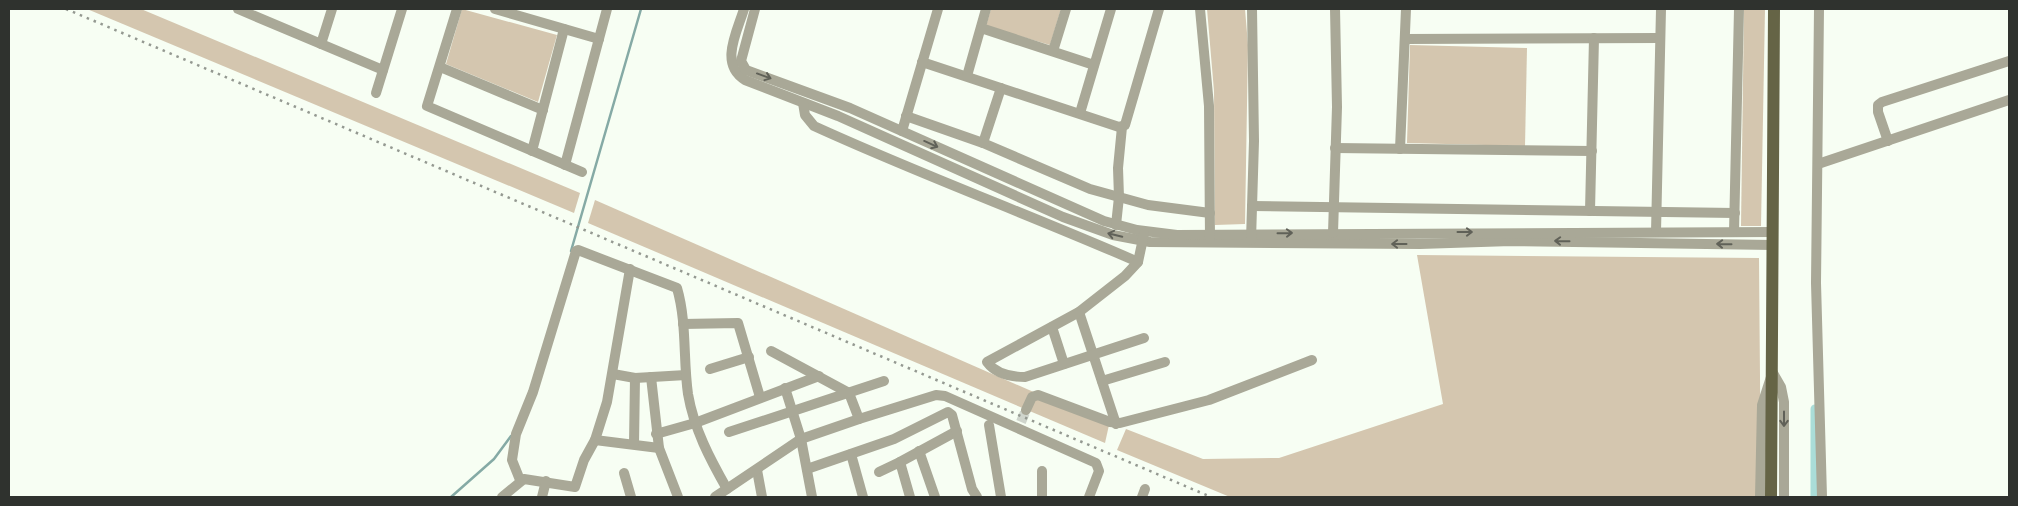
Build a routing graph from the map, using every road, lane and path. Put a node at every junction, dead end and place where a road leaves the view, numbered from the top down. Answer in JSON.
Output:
{"nodes":[{"id":1,"x":238,"y":9,"type":"edge"},
{"id":2,"x":332,"y":9,"type":"edge"},
{"id":3,"x":402,"y":9,"type":"edge"},
{"id":4,"x":457,"y":9,"type":"edge"},
{"id":5,"x":495,"y":9,"type":"edge"},
{"id":6,"x":607,"y":9,"type":"edge"},
{"id":7,"x":744,"y":9,"type":"edge"},
{"id":8,"x":755,"y":9,"type":"edge"},
{"id":9,"x":938,"y":9,"type":"edge"},
{"id":10,"x":986,"y":9,"type":"edge"},
{"id":11,"x":1066,"y":9,"type":"edge"},
{"id":12,"x":1111,"y":9,"type":"edge"},
{"id":13,"x":1158,"y":9,"type":"edge"},
{"id":14,"x":1252,"y":9,"type":"edge"},
{"id":15,"x":1335,"y":9,"type":"edge"},
{"id":16,"x":1406,"y":9,"type":"edge"},
{"id":17,"x":1661,"y":9,"type":"edge"},
{"id":18,"x":1739,"y":9,"type":"edge"},
{"id":19,"x":1774,"y":9,"type":"edge"},
{"id":20,"x":1819,"y":9,"type":"edge"},
{"id":21,"x":1197,"y":10,"type":"edge"},
{"id":22,"x":981,"y":28,"type":"junction"},
{"id":23,"x":564,"y":29,"type":"junction"},
{"id":24,"x":1594,"y":38,"type":"junction"},
{"id":25,"x":1660,"y":38,"type":"junction"},
{"id":26,"x":599,"y":39,"type":"junction"},
{"id":27,"x":1405,"y":40,"type":"junction"},
{"id":28,"x":321,"y":44,"type":"junction"},
{"id":29,"x":1053,"y":52,"type":"junction"},
{"id":30,"x":2009,"y":61,"type":"edge"},
{"id":31,"x":922,"y":62,"type":"junction"},
{"id":32,"x":1094,"y":65,"type":"junction"},
{"id":33,"x":440,"y":67,"type":"junction"},
{"id":34,"x":739,"y":69,"type":"junction"},
{"id":35,"x":383,"y":70,"type":"junction"},
{"id":36,"x":967,"y":76,"type":"junction"},
{"id":37,"x":1001,"y":88,"type":"junction"},
{"id":38,"x":376,"y":93,"type":"dead end"},
{"id":39,"x":2009,"y":100,"type":"edge"},
{"id":40,"x":803,"y":103,"type":"junction"},
{"id":41,"x":543,"y":110,"type":"junction"},
{"id":42,"x":1080,"y":113,"type":"junction"},
{"id":43,"x":906,"y":116,"type":"junction"},
{"id":44,"x":1122,"y":127,"type":"junction"},
{"id":45,"x":902,"y":131,"type":"junction"},
{"id":46,"x":1888,"y":141,"type":"junction"},
{"id":47,"x":983,"y":143,"type":"junction"},
{"id":48,"x":1335,"y":148,"type":"junction"},
{"id":49,"x":1400,"y":149,"type":"junction"},
{"id":50,"x":532,"y":151,"type":"junction"},
{"id":51,"x":1592,"y":151,"type":"junction"},
{"id":52,"x":1818,"y":164,"type":"junction"},
{"id":53,"x":565,"y":165,"type":"junction"},
{"id":54,"x":582,"y":172,"type":"dead end"},
{"id":55,"x":1119,"y":197,"type":"junction"},
{"id":56,"x":1037,"y":206,"type":"junction"},
{"id":57,"x":1252,"y":206,"type":"junction"},
{"id":58,"x":1334,"y":208,"type":"junction"},
{"id":59,"x":1590,"y":211,"type":"junction"},
{"id":60,"x":1656,"y":211,"type":"junction"},
{"id":61,"x":1210,"y":213,"type":"junction"},
{"id":62,"x":1734,"y":213,"type":"junction"},
{"id":63,"x":1035,"y":217,"type":"junction"},
{"id":64,"x":1116,"y":225,"type":"junction"},
{"id":65,"x":1656,"y":232,"type":"junction"},
{"id":66,"x":1734,"y":232,"type":"junction"},
{"id":67,"x":1773,"y":232,"type":"junction"},
{"id":68,"x":1333,"y":233,"type":"junction"},
{"id":69,"x":1144,"y":236,"type":"junction"},
{"id":70,"x":1210,"y":238,"type":"junction"},
{"id":71,"x":1251,"y":238,"type":"junction"},
{"id":72,"x":1773,"y":245,"type":"junction"},
{"id":73,"x":1138,"y":262,"type":"junction"},
{"id":74,"x":630,"y":269,"type":"junction"},
{"id":75,"x":1079,"y":312,"type":"junction"},
{"id":76,"x":682,"y":324,"type":"junction"},
{"id":77,"x":1052,"y":327,"type":"junction"},
{"id":78,"x":1144,"y":338,"type":"dead end"},
{"id":79,"x":771,"y":351,"type":"dead end"},
{"id":80,"x":1093,"y":354,"type":"junction"},
{"id":81,"x":749,"y":357,"type":"junction"},
{"id":82,"x":1312,"y":360,"type":"dead end"},
{"id":83,"x":1165,"y":362,"type":"dead end"},
{"id":84,"x":1064,"y":364,"type":"junction"},
{"id":85,"x":710,"y":369,"type":"dead end"},
{"id":86,"x":1773,"y":373,"type":"junction"},
{"id":87,"x":613,"y":374,"type":"junction"},
{"id":88,"x":686,"y":375,"type":"junction"},
{"id":89,"x":819,"y":376,"type":"junction"},
{"id":90,"x":651,"y":377,"type":"junction"},
{"id":91,"x":635,"y":378,"type":"junction"},
{"id":92,"x":884,"y":381,"type":"dead end"},
{"id":93,"x":1102,"y":381,"type":"junction"},
{"id":94,"x":785,"y":388,"type":"junction"},
{"id":95,"x":849,"y":393,"type":"junction"},
{"id":96,"x":760,"y":397,"type":"junction"},
{"id":97,"x":1026,"y":410,"type":"tunnel mouth"},
{"id":98,"x":792,"y":412,"type":"junction"},
{"id":99,"x":859,"y":419,"type":"junction"},
{"id":100,"x":695,"y":423,"type":"junction"},
{"id":101,"x":1116,"y":424,"type":"junction"},
{"id":102,"x":989,"y":426,"type":"dead end"},
{"id":103,"x":956,"y":431,"type":"junction"},
{"id":104,"x":729,"y":432,"type":"dead end"},
{"id":105,"x":656,"y":434,"type":"junction"},
{"id":106,"x":801,"y":439,"type":"junction"},
{"id":107,"x":595,"y":440,"type":"junction"},
{"id":108,"x":634,"y":444,"type":"junction"},
{"id":109,"x":658,"y":448,"type":"junction"},
{"id":110,"x":919,"y":451,"type":"junction"},
{"id":111,"x":850,"y":454,"type":"junction"},
{"id":112,"x":900,"y":462,"type":"junction"},
{"id":113,"x":807,"y":469,"type":"junction"},
{"id":114,"x":757,"y":470,"type":"junction"},
{"id":115,"x":1042,"y":471,"type":"dead end"},
{"id":116,"x":879,"y":472,"type":"dead end"},
{"id":117,"x":624,"y":473,"type":"dead end"},
{"id":118,"x":520,"y":480,"type":"junction"},
{"id":119,"x":546,"y":481,"type":"junction"},
{"id":120,"x":727,"y":490,"type":"junction"},
{"id":121,"x":505,"y":496,"type":"edge"},
{"id":122,"x":542,"y":497,"type":"edge"},
{"id":123,"x":632,"y":497,"type":"edge"},
{"id":124,"x":678,"y":497,"type":"edge"},
{"id":125,"x":714,"y":497,"type":"edge"},
{"id":126,"x":762,"y":497,"type":"edge"},
{"id":127,"x":812,"y":497,"type":"edge"},
{"id":128,"x":864,"y":497,"type":"edge"},
{"id":129,"x":910,"y":497,"type":"edge"},
{"id":130,"x":935,"y":497,"type":"edge"},
{"id":131,"x":977,"y":497,"type":"edge"},
{"id":132,"x":1001,"y":497,"type":"edge"},
{"id":133,"x":1042,"y":497,"type":"edge"},
{"id":134,"x":1090,"y":497,"type":"edge"},
{"id":135,"x":1760,"y":497,"type":"edge"},
{"id":136,"x":1771,"y":497,"type":"edge"},
{"id":137,"x":1784,"y":497,"type":"edge"},
{"id":138,"x":1822,"y":497,"type":"edge"}],
"edges":[{"from":1,"to":28,"type":"street"},
{"from":2,"to":28,"type":"street"},
{"from":3,"to":35,"type":"street"},
{"from":4,"to":33,"type":"street"},
{"from":5,"to":23,"type":"street"},
{"from":6,"to":26,"type":"street"},
{"from":7,"to":34,"type":"street"},
{"from":8,"to":34,"type":"street"},
{"from":9,"to":31,"type":"street"},
{"from":10,"to":22,"type":"street"},
{"from":11,"to":29,"type":"street"},
{"from":12,"to":32,"type":"street"},
{"from":13,"to":44,"type":"street"},
{"from":14,"to":57,"type":"street"},
{"from":15,"to":48,"type":"street"},
{"from":16,"to":27,"type":"street"},
{"from":17,"to":25,"type":"street"},
{"from":18,"to":62,"type":"street"},
{"from":19,"to":67,"type":"main road"},
{"from":20,"to":52,"type":"street"},
{"from":21,"to":61,"type":"street"},
{"from":22,"to":29,"type":"street"},
{"from":22,"to":36,"type":"street"},
{"from":23,"to":26,"type":"street"},
{"from":23,"to":41,"type":"street"},
{"from":24,"to":25,"type":"street"},
{"from":24,"to":27,"type":"street"},
{"from":24,"to":51,"type":"street"},
{"from":25,"to":60,"type":"street"},
{"from":26,"to":53,"type":"street"},
{"from":27,"to":49,"type":"street"},
{"from":28,"to":35,"type":"street"},
{"from":29,"to":32,"type":"street"},
{"from":30,"to":46,"type":"street"},
{"from":31,"to":36,"type":"street"},
{"from":31,"to":43,"type":"street"},
{"from":32,"to":42,"type":"street"},
{"from":33,"to":41,"type":"street"},
{"from":33,"to":50,"type":"street"},
{"from":34,"to":40,"type":"street"},
{"from":34,"to":45,"type":"street","one_way":true},
{"from":35,"to":38,"type":"street"},
{"from":36,"to":37,"type":"street"},
{"from":37,"to":42,"type":"street"},
{"from":37,"to":47,"type":"street"},
{"from":39,"to":46,"type":"street"},
{"from":40,"to":56,"type":"street"},
{"from":40,"to":63,"type":"street"},
{"from":41,"to":50,"type":"street"},
{"from":42,"to":44,"type":"street"},
{"from":43,"to":45,"type":"street"},
{"from":43,"to":47,"type":"street"},
{"from":44,"to":55,"type":"street"},
{"from":45,"to":64,"type":"street","one_way":true},
{"from":46,"to":52,"type":"street"},
{"from":47,"to":55,"type":"street"},
{"from":48,"to":49,"type":"street"},
{"from":48,"to":58,"type":"street"},
{"from":49,"to":51,"type":"street"},
{"from":50,"to":53,"type":"street"},
{"from":51,"to":59,"type":"street"},
{"from":52,"to":138,"type":"street"},
{"from":53,"to":54,"type":"street"},
{"from":55,"to":61,"type":"street"},
{"from":55,"to":64,"type":"street"},
{"from":56,"to":63,"type":"street"},
{"from":69,"to":56,"type":"street","one_way":true},
{"from":57,"to":58,"type":"street"},
{"from":57,"to":71,"type":"street"},
{"from":58,"to":59,"type":"street"},
{"from":58,"to":68,"type":"street"},
{"from":59,"to":60,"type":"street"},
{"from":60,"to":62,"type":"street"},
{"from":60,"to":65,"type":"street"},
{"from":61,"to":70,"type":"street"},
{"from":62,"to":66,"type":"street"},
{"from":63,"to":73,"type":"street"},
{"from":64,"to":69,"type":"street"},
{"from":65,"to":66,"type":"street"},
{"from":68,"to":65,"type":"street","one_way":true},
{"from":66,"to":67,"type":"street"},
{"from":67,"to":72,"type":"main road"},
{"from":71,"to":68,"type":"street","one_way":true},
{"from":69,"to":70,"type":"street"},
{"from":69,"to":73,"type":"street"},
{"from":70,"to":71,"type":"street"},
{"from":72,"to":71,"type":"street","one_way":true},
{"from":72,"to":86,"type":"main road"},
{"from":73,"to":75,"type":"street"},
{"from":74,"to":76,"type":"street"},
{"from":74,"to":87,"type":"street"},
{"from":74,"to":118,"type":"street"},
{"from":75,"to":77,"type":"street"},
{"from":75,"to":80,"type":"street"},
{"from":76,"to":81,"type":"street"},
{"from":76,"to":88,"type":"street"},
{"from":77,"to":84,"type":"street"},
{"from":77,"to":84,"type":"street"},
{"from":78,"to":80,"type":"street"},
{"from":79,"to":89,"type":"street"},
{"from":80,"to":84,"type":"street"},
{"from":80,"to":93,"type":"street"},
{"from":81,"to":85,"type":"street"},
{"from":81,"to":96,"type":"street"},
{"from":82,"to":101,"type":"street"},
{"from":83,"to":93,"type":"street"},
{"from":86,"to":135,"type":"street"},
{"from":86,"to":136,"type":"main road"},
{"from":86,"to":137,"type":"street","one_way":true},
{"from":87,"to":91,"type":"street"},
{"from":87,"to":107,"type":"street"},
{"from":88,"to":90,"type":"street"},
{"from":88,"to":100,"type":"street"},
{"from":89,"to":94,"type":"street"},
{"from":89,"to":95,"type":"street"},
{"from":90,"to":91,"type":"street"},
{"from":90,"to":105,"type":"street"},
{"from":91,"to":108,"type":"street"},
{"from":92,"to":95,"type":"street"},
{"from":93,"to":101,"type":"street"},
{"from":94,"to":96,"type":"street"},
{"from":94,"to":98,"type":"street"},
{"from":95,"to":98,"type":"street"},
{"from":95,"to":99,"type":"street"},
{"from":96,"to":100,"type":"street"},
{"from":97,"to":101,"type":"street"},
{"from":98,"to":104,"type":"street"},
{"from":98,"to":106,"type":"street"},
{"from":99,"to":106,"type":"street"},
{"from":99,"to":134,"type":"street"},
{"from":100,"to":105,"type":"street"},
{"from":100,"to":120,"type":"street"},
{"from":102,"to":132,"type":"street"},
{"from":103,"to":110,"type":"street"},
{"from":103,"to":111,"type":"street"},
{"from":103,"to":131,"type":"street"},
{"from":105,"to":109,"type":"street"},
{"from":106,"to":113,"type":"street"},
{"from":106,"to":114,"type":"street"},
{"from":107,"to":108,"type":"street"},
{"from":107,"to":119,"type":"street"},
{"from":108,"to":109,"type":"street"},
{"from":109,"to":124,"type":"street"},
{"from":110,"to":112,"type":"street"},
{"from":110,"to":130,"type":"street"},
{"from":111,"to":113,"type":"street"},
{"from":111,"to":128,"type":"street"},
{"from":112,"to":116,"type":"street"},
{"from":112,"to":129,"type":"street"},
{"from":113,"to":127,"type":"street"},
{"from":114,"to":120,"type":"street"},
{"from":114,"to":126,"type":"street"},
{"from":115,"to":133,"type":"street"},
{"from":117,"to":123,"type":"street"},
{"from":118,"to":119,"type":"street"},
{"from":118,"to":121,"type":"street"},
{"from":119,"to":122,"type":"street"},
{"from":120,"to":125,"type":"street"}]}
